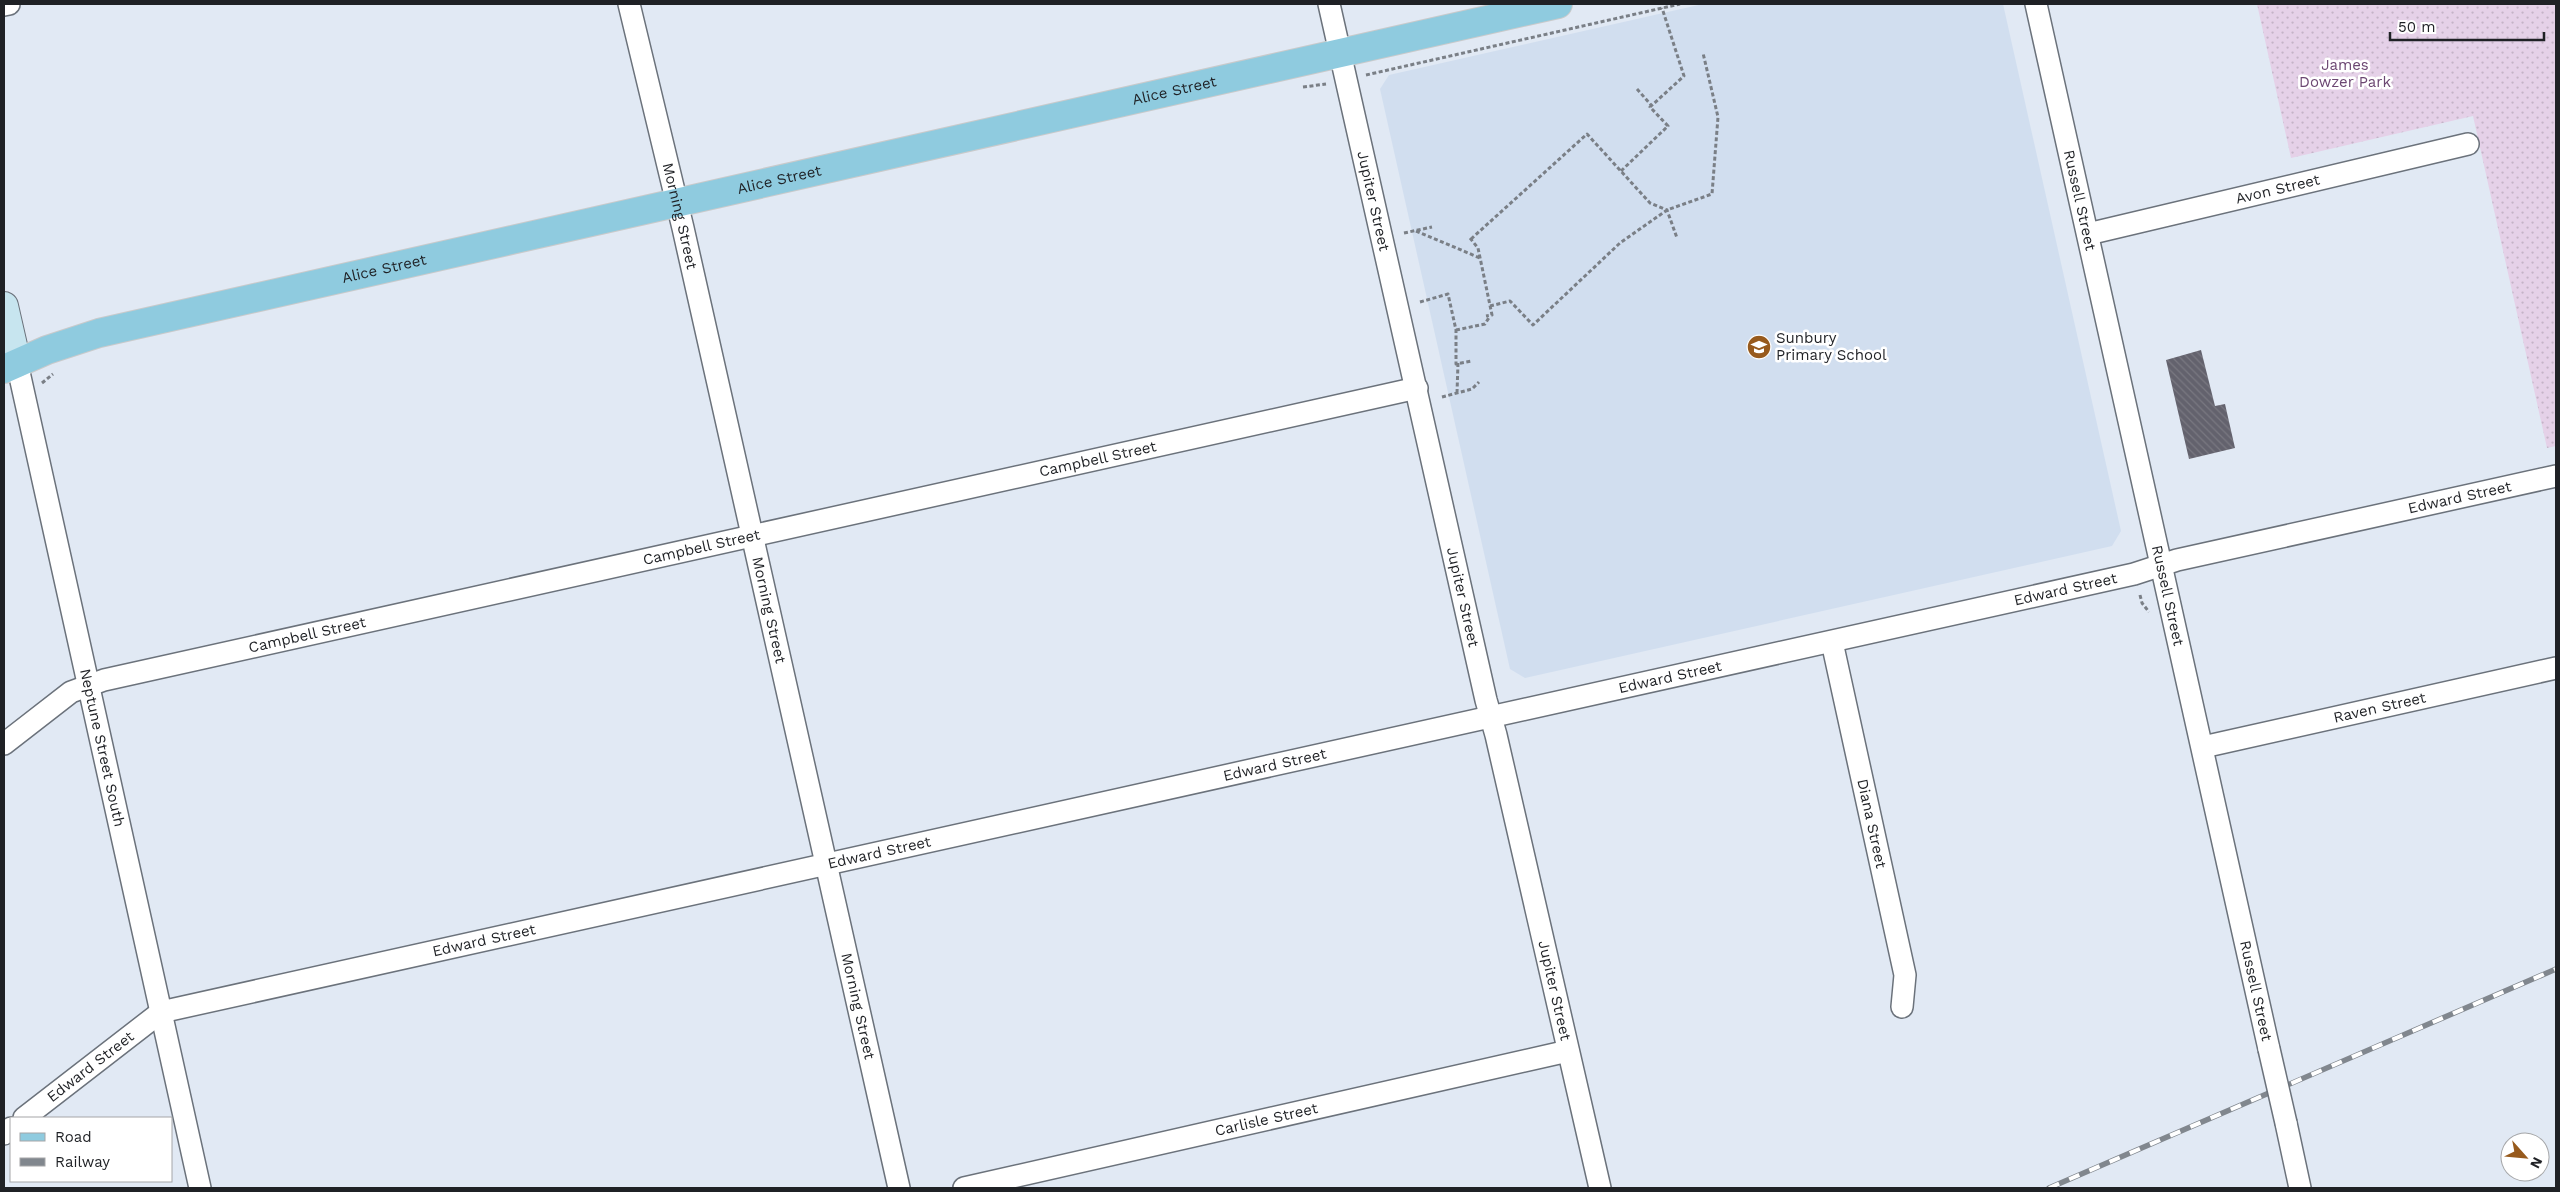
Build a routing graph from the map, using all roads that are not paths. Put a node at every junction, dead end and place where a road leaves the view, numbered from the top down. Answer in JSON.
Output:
{"nodes":[{"id":1,"x":8,"y":4,"type":"edge"},
{"id":2,"x":629,"y":4,"type":"edge"},
{"id":3,"x":1329,"y":4,"type":"edge"},
{"id":4,"x":1558,"y":4,"type":"edge"},
{"id":5,"x":2036,"y":4,"type":"edge"},
{"id":6,"x":4,"y":5,"type":"edge"},
{"id":7,"x":1340,"y":53,"type":"junction"},
{"id":8,"x":2468,"y":144,"type":"dead end"},
{"id":9,"x":675,"y":202,"type":"junction"},
{"id":10,"x":2088,"y":234,"type":"junction"},
{"id":11,"x":4,"y":306,"type":"edge"},
{"id":12,"x":10,"y":366,"type":"edge"},
{"id":13,"x":1416,"y":388,"type":"junction"},
{"id":14,"x":2556,"y":476,"type":"edge"},
{"id":15,"x":752,"y":535,"type":"junction"},
{"id":16,"x":2162,"y":566,"type":"junction"},
{"id":17,"x":1832,"y":642,"type":"junction"},
{"id":18,"x":2556,"y":668,"type":"edge"},
{"id":19,"x":87,"y":684,"type":"junction"},
{"id":20,"x":1492,"y":717,"type":"junction"},
{"id":21,"x":4,"y":744,"type":"edge"},
{"id":22,"x":2203,"y":747,"type":"junction"},
{"id":23,"x":826,"y":864,"type":"junction"},
{"id":24,"x":1902,"y":1008,"type":"dead end"},
{"id":25,"x":161,"y":1012,"type":"junction"},
{"id":26,"x":1568,"y":1052,"type":"junction"},
{"id":27,"x":25,"y":1117,"type":"edge"},
{"id":28,"x":200,"y":1188,"type":"edge"},
{"id":29,"x":899,"y":1188,"type":"edge"},
{"id":30,"x":964,"y":1188,"type":"edge"},
{"id":31,"x":1600,"y":1188,"type":"edge"},
{"id":32,"x":2300,"y":1188,"type":"edge"}],
"edges":[{"from":1,"to":6,"type":"street"},
{"from":2,"to":9,"type":"street","name":"Morning Street"},
{"from":3,"to":7,"type":"street","name":"Jupiter Street"},
{"from":4,"to":7,"type":"main road","name":"Alice Street"},
{"from":5,"to":10,"type":"street","name":"Russell Street"},
{"from":7,"to":9,"type":"main road","name":"Alice Street"},
{"from":7,"to":13,"type":"street","name":"Jupiter Street"},
{"from":8,"to":10,"type":"street","name":"Avon Street"},
{"from":9,"to":12,"type":"main road","name":"Alice Street"},
{"from":9,"to":15,"type":"street","name":"Morning Street"},
{"from":10,"to":16,"type":"street","name":"Russell Street"},
{"from":11,"to":12,"type":"street","name":"Neptune Street South"},
{"from":12,"to":19,"type":"street","name":"Neptune Street South"},
{"from":13,"to":15,"type":"street","name":"Campbell Street"},
{"from":13,"to":20,"type":"street","name":"Jupiter Street"},
{"from":14,"to":16,"type":"street","name":"Edward Street"},
{"from":15,"to":19,"type":"street","name":"Campbell Street"},
{"from":15,"to":23,"type":"street","name":"Morning Street"},
{"from":16,"to":17,"type":"street","name":"Edward Street"},
{"from":16,"to":22,"type":"street","name":"Russell Street"},
{"from":17,"to":20,"type":"street","name":"Edward Street"},
{"from":17,"to":24,"type":"street","name":"Diana Street"},
{"from":18,"to":22,"type":"street","name":"Raven Street"},
{"from":19,"to":21,"type":"street","name":"Campbell Street"},
{"from":19,"to":25,"type":"street","name":"Neptune Street South"},
{"from":20,"to":23,"type":"street","name":"Edward Street"},
{"from":20,"to":26,"type":"street","name":"Jupiter Street"},
{"from":22,"to":32,"type":"street","name":"Russell Street","bridge":true},
{"from":23,"to":25,"type":"street","name":"Edward Street"},
{"from":23,"to":29,"type":"street","name":"Morning Street"},
{"from":25,"to":27,"type":"street","name":"Edward Street"},
{"from":25,"to":28,"type":"street","name":"Neptune Street South"},
{"from":26,"to":30,"type":"street","name":"Carlisle Street"},
{"from":26,"to":31,"type":"street","name":"Jupiter Street"}]}
